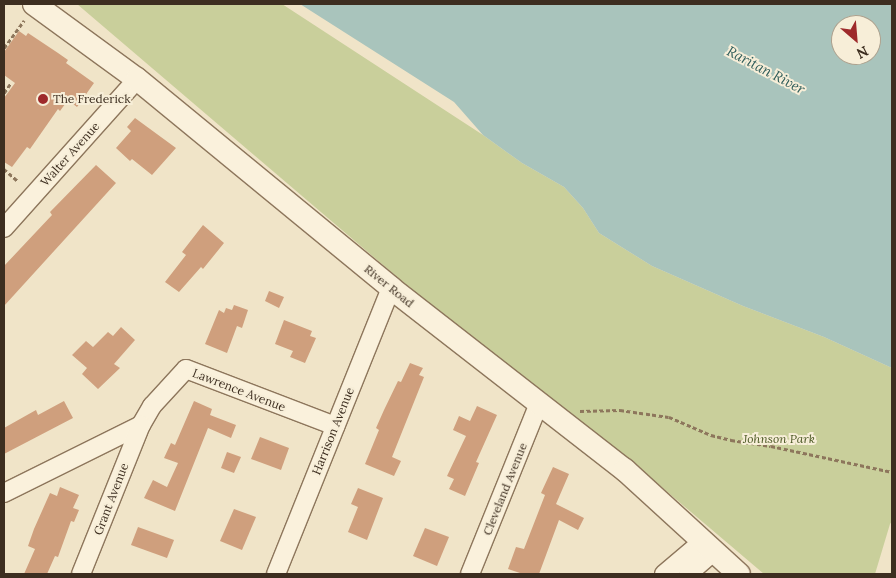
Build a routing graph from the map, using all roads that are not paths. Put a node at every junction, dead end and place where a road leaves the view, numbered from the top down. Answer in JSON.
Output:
{"nodes":[{"id":1,"x":30,"y":11,"type":"edge"},
{"id":2,"x":136,"y":79,"type":"junction"},
{"id":3,"x":4,"y":228,"type":"edge"},
{"id":4,"x":391,"y":288,"type":"junction"},
{"id":5,"x":539,"y":403,"type":"junction"},
{"id":6,"x":141,"y":425,"type":"junction"},
{"id":7,"x":335,"y":426,"type":"junction"},
{"id":8,"x":4,"y":493,"type":"edge"},
{"id":9,"x":708,"y":546,"type":"junction"},
{"id":10,"x":81,"y":574,"type":"edge"},
{"id":11,"x":276,"y":574,"type":"edge"},
{"id":12,"x":470,"y":574,"type":"edge"},
{"id":13,"x":664,"y":574,"type":"edge"},
{"id":14,"x":688,"y":574,"type":"edge"},
{"id":15,"x":739,"y":574,"type":"edge"}],
"edges":[{"from":1,"to":2,"type":"street","name":"River Road"},
{"from":2,"to":3,"type":"street","name":"Walter Avenue"},
{"from":2,"to":4,"type":"street","name":"River Road"},
{"from":4,"to":5,"type":"street","name":"River Road"},
{"from":4,"to":7,"type":"street","name":"Harrison Avenue"},
{"from":5,"to":9,"type":"street","name":"River Road"},
{"from":5,"to":12,"type":"street","name":"Cleveland Avenue"},
{"from":6,"to":7,"type":"street","name":"Lawrence Avenue"},
{"from":6,"to":8,"type":"street"},
{"from":6,"to":10,"type":"street","name":"Grant Avenue"},
{"from":7,"to":11,"type":"street","name":"Harrison Avenue"},
{"from":9,"to":13,"type":"street"},
{"from":9,"to":14,"type":"street"},
{"from":9,"to":15,"type":"street","name":"River Road"}]}
